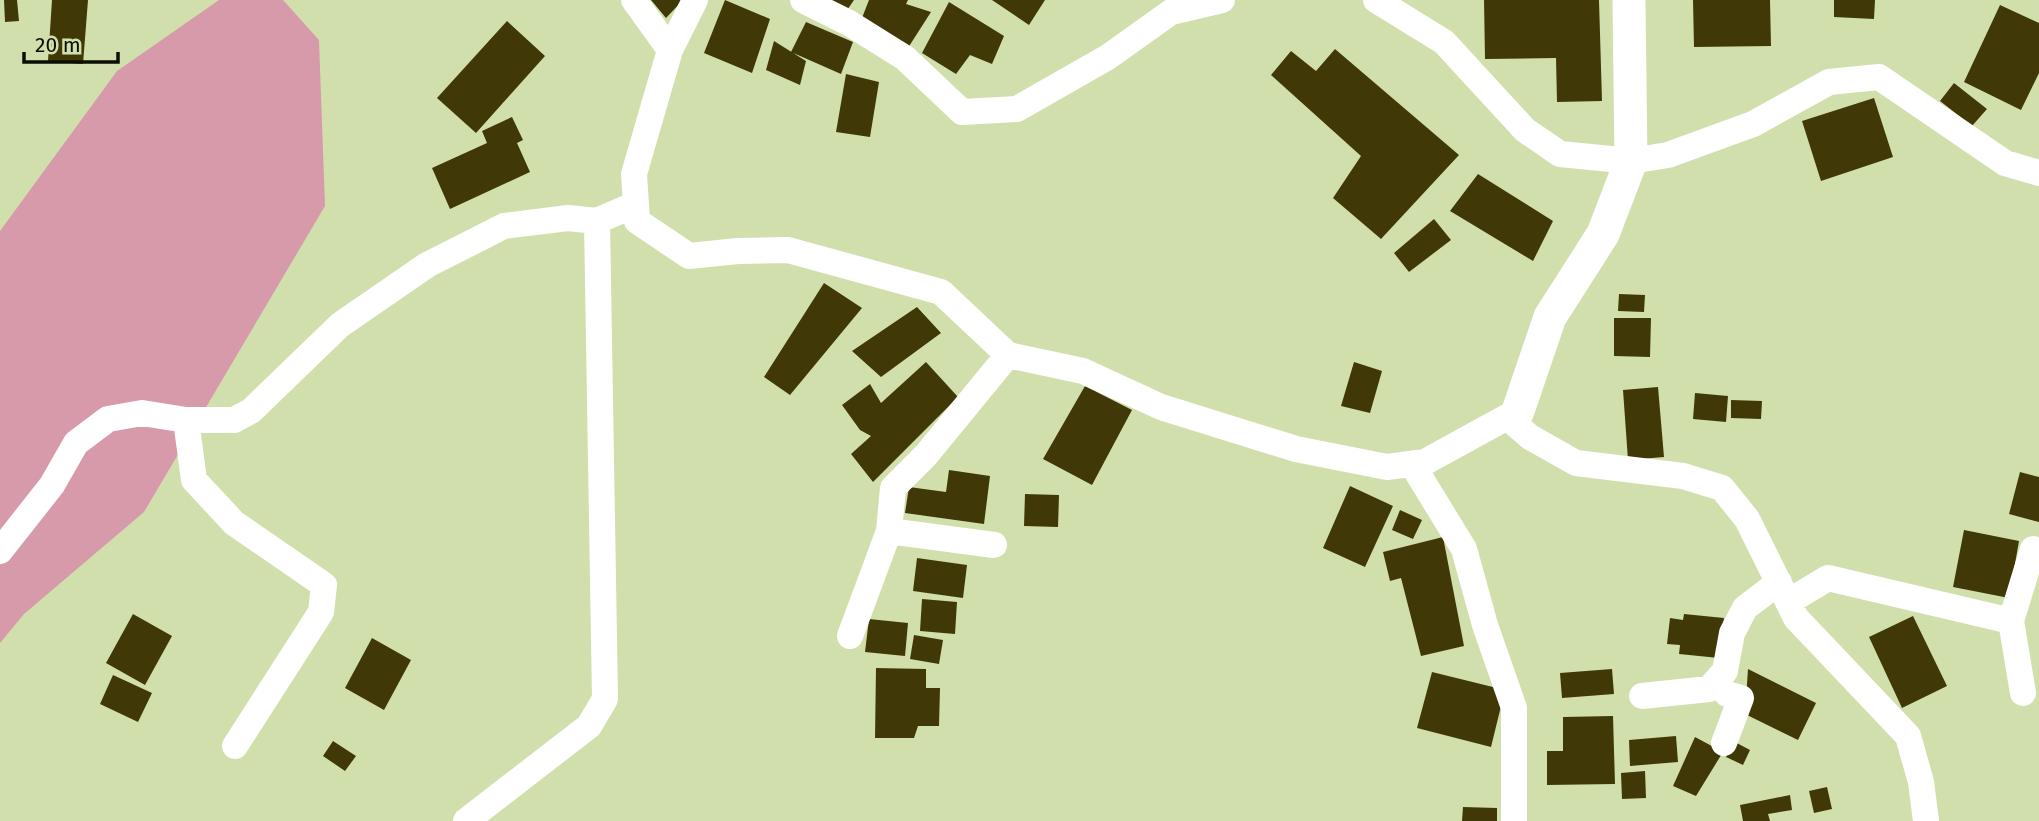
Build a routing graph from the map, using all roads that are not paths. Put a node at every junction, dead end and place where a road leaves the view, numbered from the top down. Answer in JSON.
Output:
{"nodes":[{"id":1,"x":634,"y":0,"type":"edge"},
{"id":2,"x":695,"y":0,"type":"edge"},
{"id":3,"x":803,"y":0,"type":"edge"},
{"id":4,"x":1222,"y":0,"type":"edge"},
{"id":5,"x":1376,"y":0,"type":"edge"},
{"id":6,"x":1629,"y":0,"type":"edge"},
{"id":7,"x":670,"y":50,"type":"junction"},
{"id":8,"x":1631,"y":161,"type":"junction"},
{"id":9,"x":2039,"y":173,"type":"edge"},
{"id":10,"x":636,"y":204,"type":"junction"},
{"id":11,"x":597,"y":220,"type":"junction"},
{"id":12,"x":1009,"y":355,"type":"junction"},
{"id":13,"x":1518,"y":411,"type":"junction"},
{"id":14,"x":186,"y":420,"type":"junction"},
{"id":15,"x":1412,"y":464,"type":"junction"},
{"id":16,"x":889,"y":531,"type":"junction"},
{"id":17,"x":994,"y":545,"type":"dead end"},
{"id":18,"x":2033,"y":549,"type":"dead end"},
{"id":19,"x":0,"y":551,"type":"edge"},
{"id":20,"x":1783,"y":592,"type":"junction"},
{"id":21,"x":2011,"y":621,"type":"junction"},
{"id":22,"x":850,"y":636,"type":"dead end"},
{"id":23,"x":1723,"y":686,"type":"junction"},
{"id":24,"x":2022,"y":693,"type":"dead end"},
{"id":25,"x":1642,"y":696,"type":"dead end"},
{"id":26,"x":1721,"y":732,"type":"dead end"},
{"id":27,"x":235,"y":746,"type":"dead end"},
{"id":28,"x":466,"y":821,"type":"edge"},
{"id":29,"x":1514,"y":821,"type":"edge"},
{"id":30,"x":1926,"y":821,"type":"edge"}],
"edges":[{"from":1,"to":7,"type":"street"},
{"from":2,"to":7,"type":"street"},
{"from":3,"to":4,"type":"street"},
{"from":5,"to":8,"type":"street"},
{"from":6,"to":8,"type":"street"},
{"from":7,"to":10,"type":"street"},
{"from":8,"to":9,"type":"street"},
{"from":8,"to":13,"type":"street"},
{"from":10,"to":11,"type":"street"},
{"from":10,"to":12,"type":"street"},
{"from":11,"to":14,"type":"street"},
{"from":11,"to":28,"type":"street"},
{"from":12,"to":15,"type":"street"},
{"from":12,"to":16,"type":"street"},
{"from":13,"to":15,"type":"street"},
{"from":13,"to":20,"type":"street"},
{"from":14,"to":19,"type":"street"},
{"from":14,"to":27,"type":"street"},
{"from":15,"to":29,"type":"street"},
{"from":16,"to":17,"type":"street"},
{"from":16,"to":22,"type":"street"},
{"from":18,"to":21,"type":"street"},
{"from":20,"to":21,"type":"street"},
{"from":20,"to":23,"type":"street"},
{"from":20,"to":30,"type":"street"},
{"from":21,"to":24,"type":"street"},
{"from":23,"to":25,"type":"street"},
{"from":23,"to":26,"type":"street"}]}
